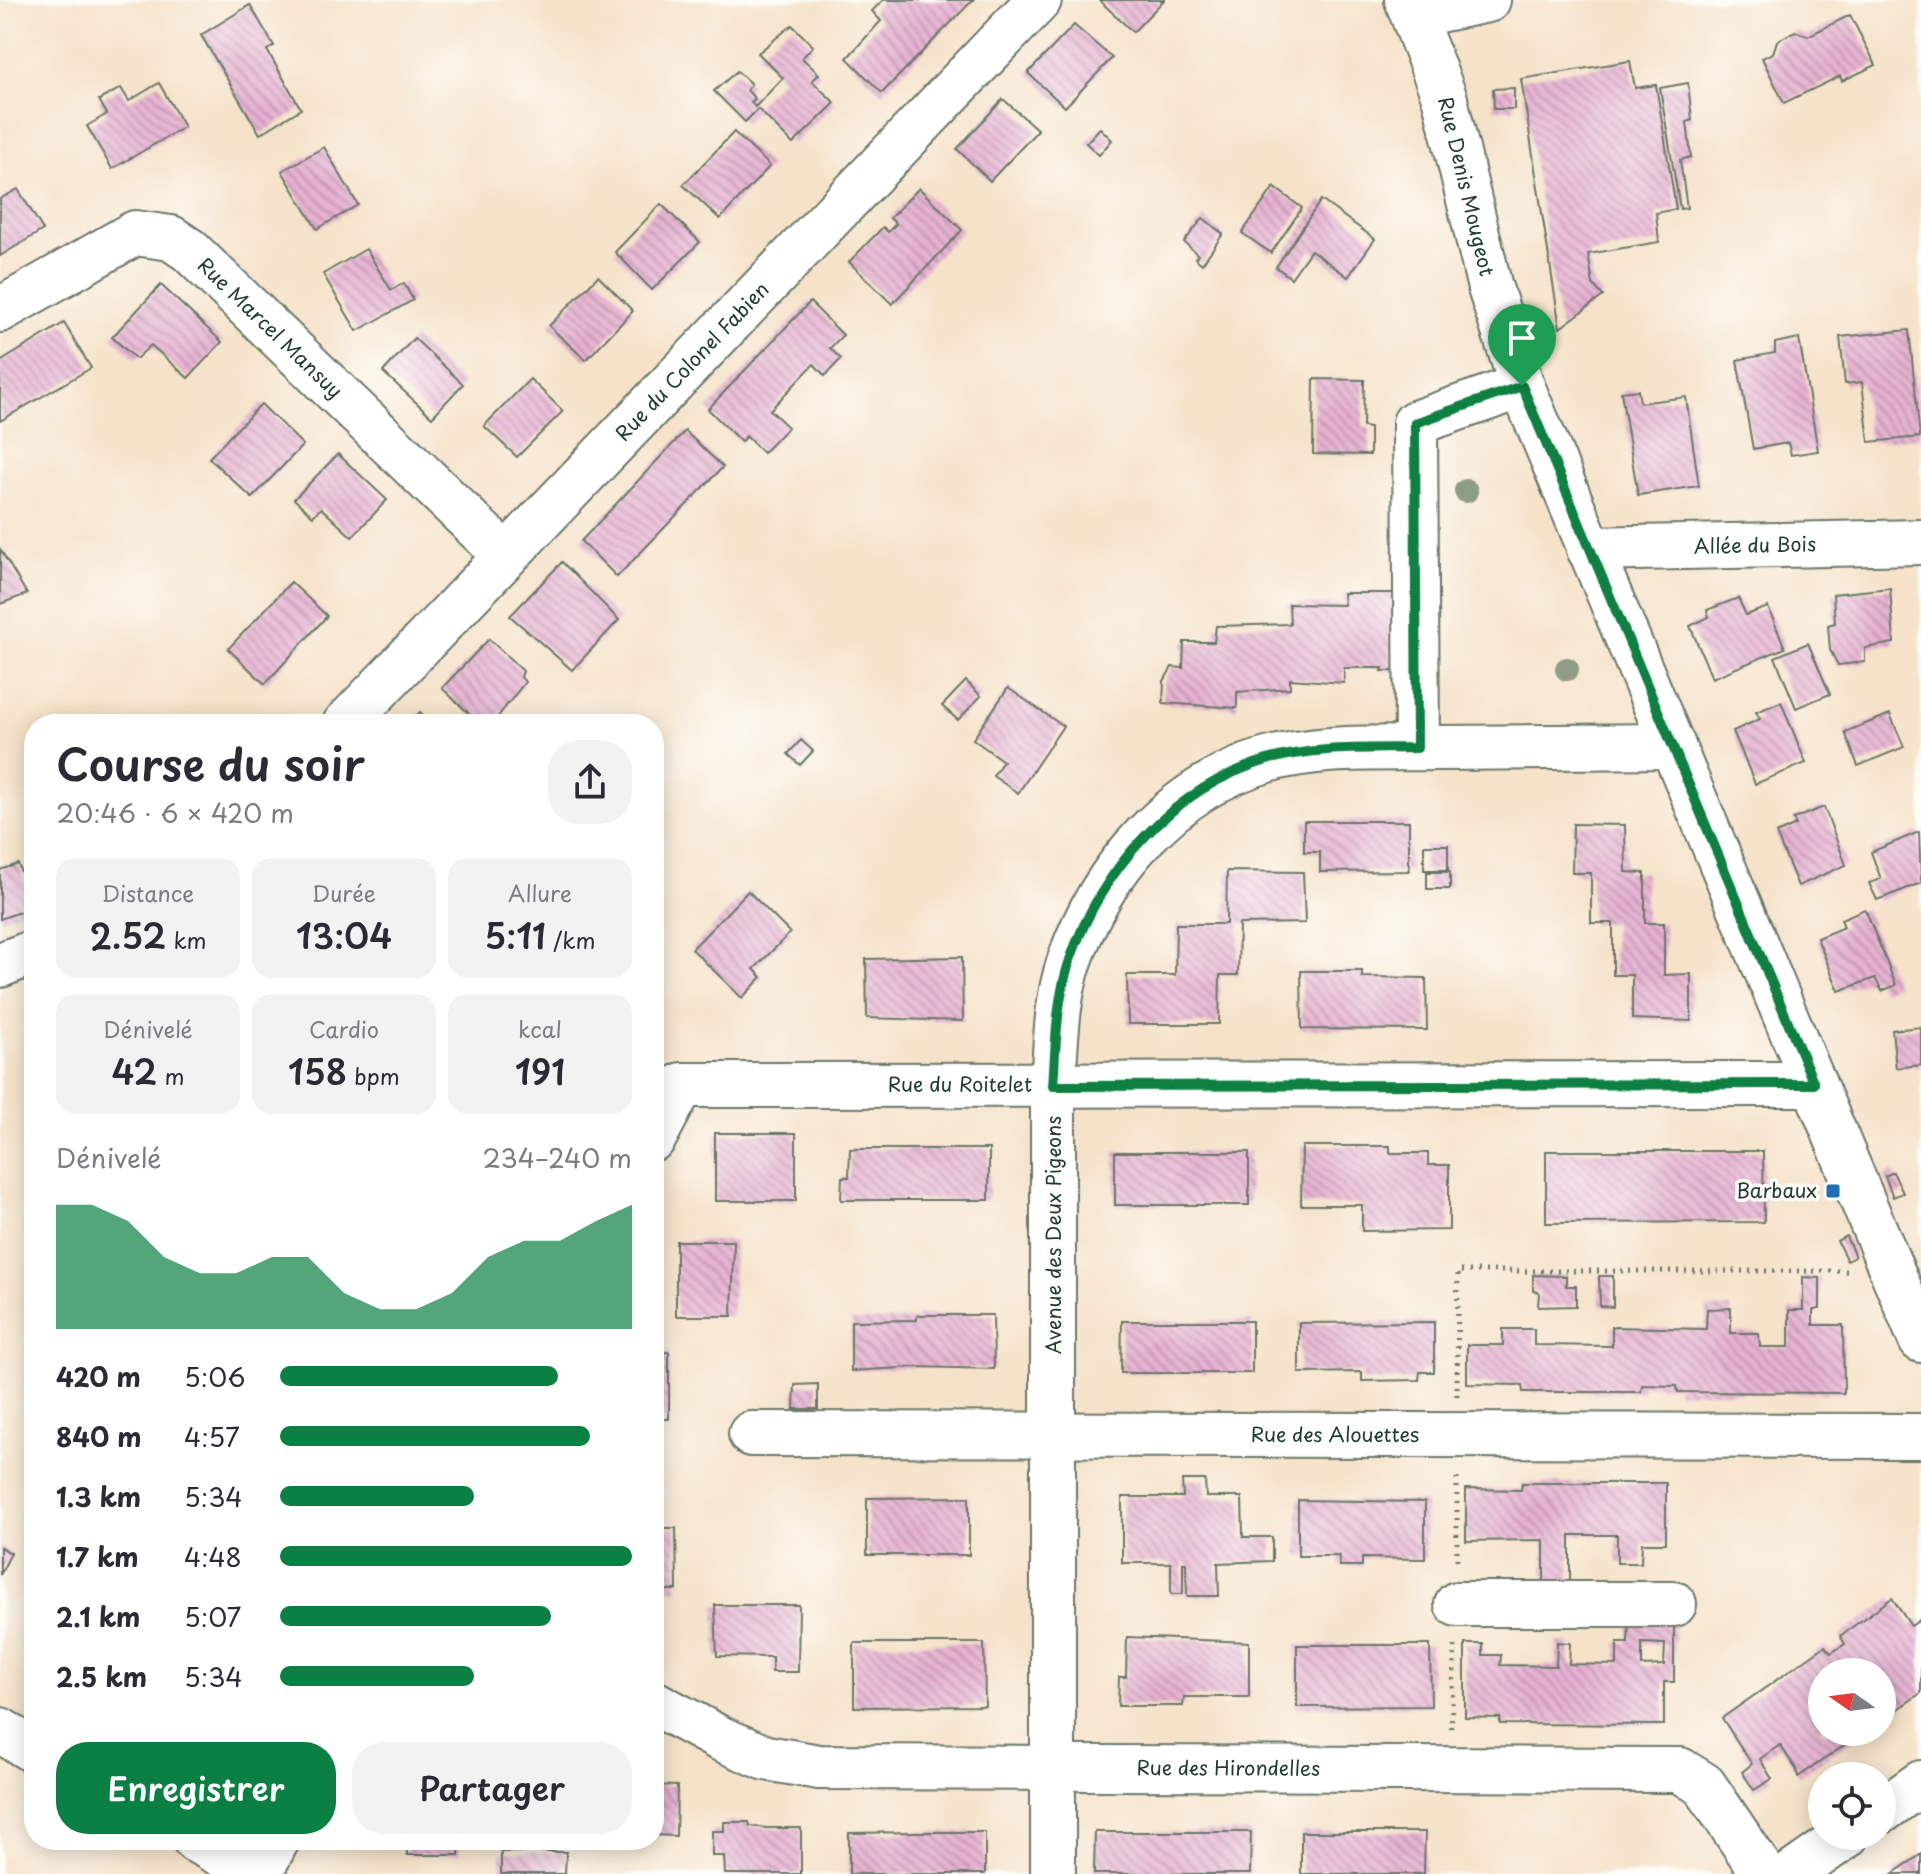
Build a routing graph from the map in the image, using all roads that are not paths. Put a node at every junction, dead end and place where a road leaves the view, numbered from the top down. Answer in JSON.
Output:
{"nodes":[{"id":1,"x":1039,"y":0,"type":"edge"},
{"id":2,"x":1488,"y":0,"type":"edge"},
{"id":3,"x":1411,"y":8,"type":"edge"},
{"id":4,"x":0,"y":310,"type":"edge"},
{"id":5,"x":1522,"y":386,"type":"junction"},
{"id":6,"x":1921,"y":542,"type":"edge"},
{"id":7,"x":1589,"y":549,"type":"junction"},
{"id":8,"x":505,"y":555,"type":"junction"},
{"id":9,"x":354,"y":714,"type":"edge"},
{"id":10,"x":1673,"y":746,"type":"junction"},
{"id":11,"x":1417,"y":748,"type":"junction"},
{"id":12,"x":24,"y":956,"type":"edge"},
{"id":13,"x":0,"y":965,"type":"edge"},
{"id":14,"x":1814,"y":1084,"type":"junction"},
{"id":15,"x":1053,"y":1086,"type":"junction"},
{"id":16,"x":664,"y":1119,"type":"edge"},
{"id":17,"x":1918,"y":1322,"type":"edge"},
{"id":18,"x":751,"y":1434,"type":"dead end"},
{"id":19,"x":1054,"y":1435,"type":"junction"},
{"id":20,"x":1921,"y":1436,"type":"edge"},
{"id":21,"x":1457,"y":1604,"type":"dead end"},
{"id":22,"x":1674,"y":1604,"type":"dead end"},
{"id":23,"x":664,"y":1708,"type":"edge"},
{"id":24,"x":0,"y":1730,"type":"edge"},
{"id":25,"x":24,"y":1745,"type":"edge"},
{"id":26,"x":1053,"y":1767,"type":"junction"},
{"id":27,"x":1921,"y":1783,"type":"edge"},
{"id":28,"x":1896,"y":1801,"type":"edge"},
{"id":29,"x":214,"y":1850,"type":"edge"},
{"id":30,"x":271,"y":1850,"type":"edge"},
{"id":31,"x":1826,"y":1850,"type":"edge"},
{"id":32,"x":258,"y":1874,"type":"edge"},
{"id":33,"x":1053,"y":1874,"type":"edge"},
{"id":34,"x":1764,"y":1874,"type":"edge"},
{"id":35,"x":1792,"y":1874,"type":"edge"}],
"edges":[{"from":1,"to":8,"type":"street","name":"Rue du Colonel Fabien"},
{"from":2,"to":3,"type":"street"},
{"from":3,"to":5,"type":"street","name":"Rue Denis Mougeot"},
{"from":4,"to":8,"type":"street","name":"Rue Marcel Mansuy"},
{"from":5,"to":7,"type":"street","name":"Rue Denis Mougeot"},
{"from":5,"to":11,"type":"street"},
{"from":6,"to":7,"type":"street","name":"Allée du Bois"},
{"from":7,"to":10,"type":"street","name":"Rue Denis Mougeot"},
{"from":8,"to":9,"type":"street","name":"Rue du Colonel Fabien"},
{"from":10,"to":11,"type":"street","name":"Avenue des Deux Pigeons"},
{"from":10,"to":14,"type":"street","name":"Rue Denis Mougeot"},
{"from":11,"to":15,"type":"street","name":"Avenue des Deux Pigeons"},
{"from":12,"to":13,"type":"street"},
{"from":14,"to":15,"type":"street","name":"Rue du Roitelet"},
{"from":14,"to":17,"type":"street","name":"Rue Denis Mougeot"},
{"from":15,"to":16,"type":"street","name":"Rue du Roitelet"},
{"from":15,"to":19,"type":"street","name":"Avenue des Deux Pigeons"},
{"from":18,"to":19,"type":"street","name":"Rue des Alouettes"},
{"from":19,"to":20,"type":"street","name":"Rue des Alouettes"},
{"from":19,"to":26,"type":"street","name":"Avenue des Deux Pigeons"},
{"from":21,"to":22,"type":"street"},
{"from":23,"to":26,"type":"street","name":"Rue des Hirondelles"},
{"from":24,"to":25,"type":"street"},
{"from":26,"to":33,"type":"street","name":"Avenue des Deux Pigeons"},
{"from":26,"to":34,"type":"street","name":"Rue des Hirondelles"},
{"from":27,"to":28,"type":"street"},
{"from":29,"to":32,"type":"street"},
{"from":30,"to":32,"type":"street"},
{"from":31,"to":35,"type":"street"}]}
